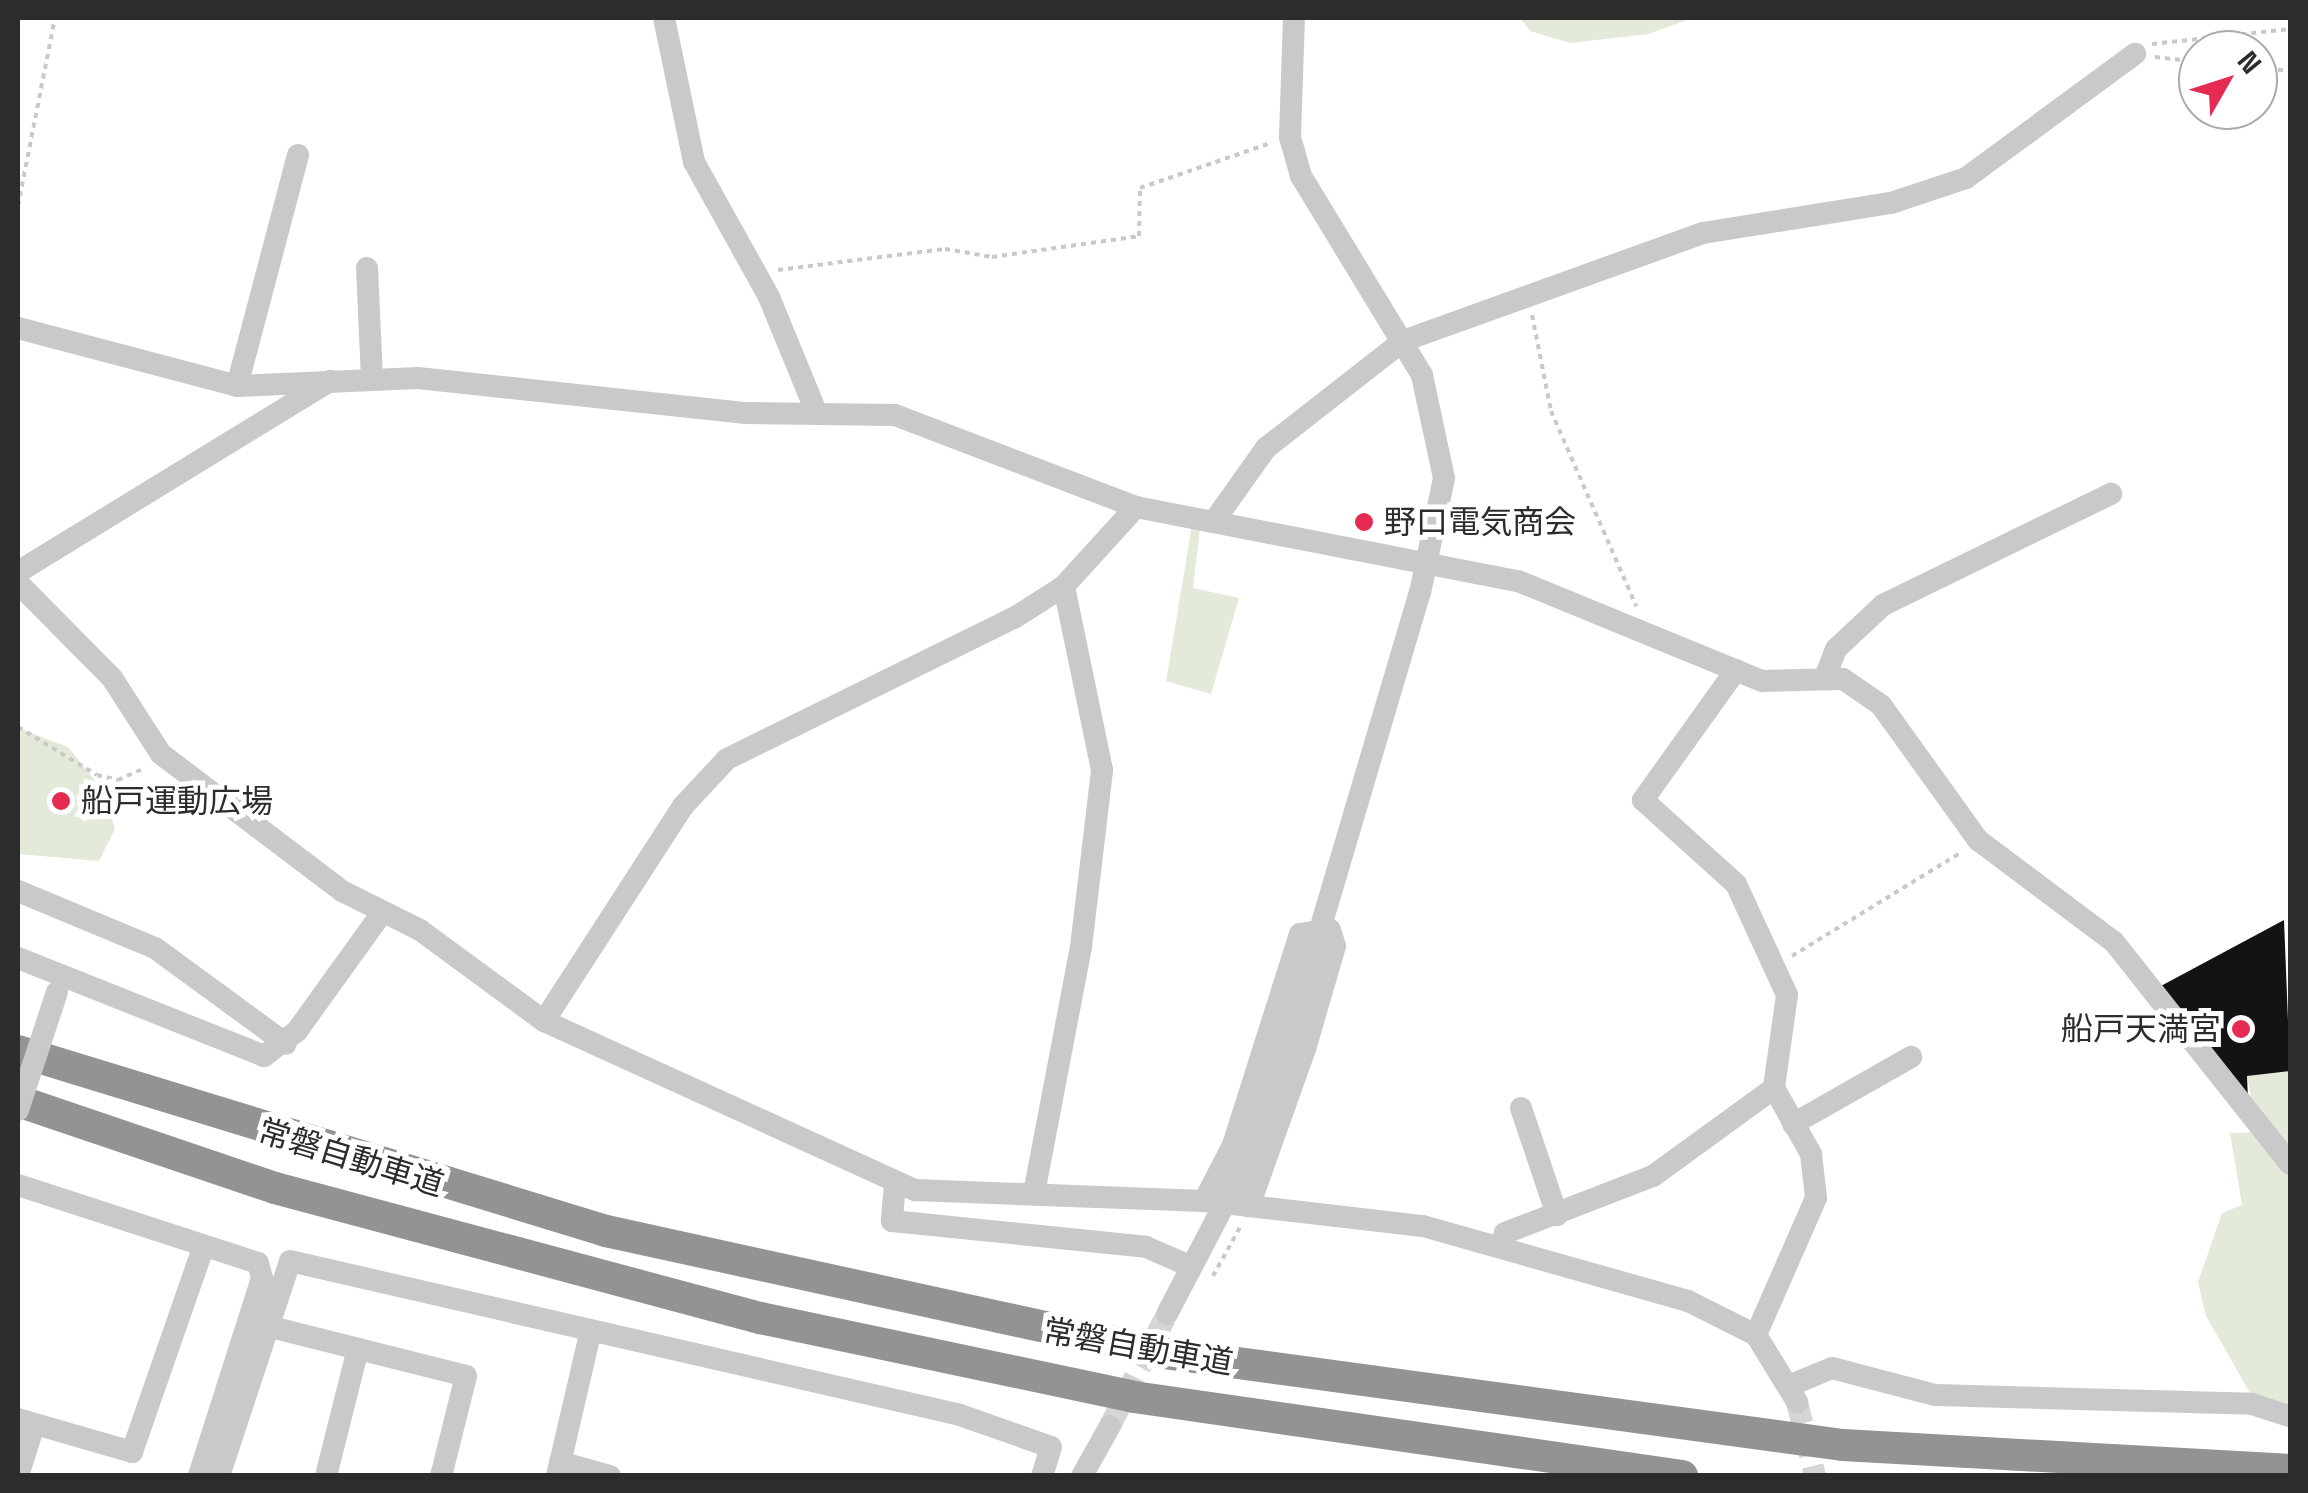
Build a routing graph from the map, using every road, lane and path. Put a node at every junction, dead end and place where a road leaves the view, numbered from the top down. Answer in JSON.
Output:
{"nodes":[{"id":1,"x":54,"y":18,"type":"edge"},
{"id":2,"x":664,"y":18,"type":"edge"},
{"id":3,"x":1294,"y":18,"type":"edge"},
{"id":4,"x":2290,"y":30,"type":"edge"},
{"id":5,"x":2136,"y":54,"type":"junction"},
{"id":6,"x":2178,"y":59,"type":"edge"},
{"id":7,"x":1290,"y":137,"type":"junction"},
{"id":8,"x":298,"y":155,"type":"dead end"},
{"id":9,"x":18,"y":206,"type":"edge"},
{"id":10,"x":367,"y":268,"type":"dead end"},
{"id":11,"x":754,"y":272,"type":"junction"},
{"id":12,"x":1530,"y":296,"type":"junction"},
{"id":13,"x":18,"y":328,"type":"edge"},
{"id":14,"x":1403,"y":341,"type":"junction"},
{"id":15,"x":372,"y":378,"type":"junction"},
{"id":16,"x":333,"y":379,"type":"junction"},
{"id":17,"x":237,"y":386,"type":"junction"},
{"id":18,"x":815,"y":410,"type":"junction"},
{"id":19,"x":2112,"y":494,"type":"dead end"},
{"id":20,"x":1136,"y":507,"type":"junction"},
{"id":21,"x":1217,"y":518,"type":"junction"},
{"id":22,"x":1428,"y":560,"type":"junction"},
{"id":23,"x":18,"y":572,"type":"edge"},
{"id":24,"x":18,"y":583,"type":"edge"},
{"id":25,"x":1064,"y":586,"type":"junction"},
{"id":26,"x":1646,"y":631,"type":"junction"},
{"id":27,"x":1736,"y":670,"type":"junction"},
{"id":28,"x":1826,"y":675,"type":"junction"},
{"id":29,"x":18,"y":727,"type":"edge"},
{"id":30,"x":161,"y":754,"type":"junction"},
{"id":31,"x":1978,"y":840,"type":"junction"},
{"id":32,"x":18,"y":892,"type":"edge"},
{"id":33,"x":380,"y":914,"type":"junction"},
{"id":34,"x":1321,"y":927,"type":"junction"},
{"id":35,"x":18,"y":958,"type":"edge"},
{"id":36,"x":1776,"y":966,"type":"junction"},
{"id":37,"x":61,"y":982,"type":"junction"},
{"id":38,"x":544,"y":1021,"type":"junction"},
{"id":39,"x":286,"y":1044,"type":"junction"},
{"id":40,"x":18,"y":1051,"type":"edge"},
{"id":41,"x":1911,"y":1056,"type":"dead end"},
{"id":42,"x":1774,"y":1088,"type":"junction"},
{"id":43,"x":18,"y":1101,"type":"edge"},
{"id":44,"x":1521,"y":1108,"type":"dead end"},
{"id":45,"x":18,"y":1110,"type":"edge"},
{"id":46,"x":1792,"y":1124,"type":"junction"},
{"id":47,"x":2290,"y":1164,"type":"edge"},
{"id":48,"x":896,"y":1184,"type":"junction"},
{"id":49,"x":18,"y":1185,"type":"edge"},
{"id":50,"x":1035,"y":1188,"type":"junction"},
{"id":51,"x":1204,"y":1202,"type":"junction"},
{"id":52,"x":1249,"y":1206,"type":"junction"},
{"id":53,"x":1558,"y":1215,"type":"junction"},
{"id":54,"x":1502,"y":1244,"type":"junction"},
{"id":55,"x":202,"y":1248,"type":"junction"},
{"id":56,"x":1190,"y":1266,"type":"junction"},
{"id":57,"x":1167,"y":1314,"type":"tunnel mouth"},
{"id":58,"x":267,"y":1326,"type":"junction"},
{"id":59,"x":590,"y":1334,"type":"junction"},
{"id":60,"x":1756,"y":1335,"type":"junction"},
{"id":61,"x":358,"y":1349,"type":"junction"},
{"id":62,"x":2290,"y":1416,"type":"edge"},
{"id":63,"x":26,"y":1422,"type":"edge"},
{"id":64,"x":1110,"y":1426,"type":"tunnel mouth"},
{"id":65,"x":558,"y":1469,"type":"edge"},
{"id":66,"x":2277,"y":1470,"type":"edge"},
{"id":67,"x":18,"y":1476,"type":"edge"},
{"id":68,"x":199,"y":1476,"type":"edge"},
{"id":69,"x":220,"y":1476,"type":"edge"},
{"id":70,"x":326,"y":1476,"type":"edge"},
{"id":71,"x":441,"y":1476,"type":"edge"},
{"id":72,"x":610,"y":1476,"type":"edge"},
{"id":73,"x":1042,"y":1476,"type":"edge"},
{"id":74,"x":1082,"y":1476,"type":"edge"},
{"id":75,"x":1682,"y":1476,"type":"edge"}],
"edges":[{"from":1,"to":9,"type":"path"},
{"from":2,"to":11,"type":"street"},
{"from":3,"to":7,"type":"street"},
{"from":4,"to":5,"type":"path"},
{"from":5,"to":6,"type":"path"},
{"from":5,"to":12,"type":"street"},
{"from":7,"to":11,"type":"path"},
{"from":7,"to":14,"type":"street"},
{"from":8,"to":17,"type":"street"},
{"from":10,"to":15,"type":"street"},
{"from":11,"to":18,"type":"street"},
{"from":12,"to":14,"type":"street"},
{"from":12,"to":26,"type":"path"},
{"from":13,"to":17,"type":"street"},
{"from":14,"to":21,"type":"street"},
{"from":14,"to":22,"type":"street"},
{"from":15,"to":16,"type":"street"},
{"from":15,"to":18,"type":"street"},
{"from":16,"to":17,"type":"street"},
{"from":16,"to":23,"type":"street"},
{"from":18,"to":20,"type":"street"},
{"from":19,"to":28,"type":"street"},
{"from":20,"to":21,"type":"street"},
{"from":20,"to":25,"type":"street"},
{"from":21,"to":22,"type":"street"},
{"from":22,"to":26,"type":"street"},
{"from":22,"to":34,"type":"street"},
{"from":24,"to":30,"type":"street"},
{"from":25,"to":38,"type":"street"},
{"from":25,"to":50,"type":"street"},
{"from":26,"to":27,"type":"street"},
{"from":27,"to":28,"type":"street"},
{"from":27,"to":36,"type":"street"},
{"from":28,"to":31,"type":"street"},
{"from":29,"to":30,"type":"path"},
{"from":30,"to":33,"type":"street"},
{"from":31,"to":36,"type":"path"},
{"from":31,"to":47,"type":"street"},
{"from":32,"to":39,"type":"street"},
{"from":33,"to":38,"type":"street"},
{"from":33,"to":39,"type":"street"},
{"from":34,"to":51,"type":"street"},
{"from":34,"to":52,"type":"street"},
{"from":34,"to":56,"type":"street"},
{"from":35,"to":37,"type":"street"},
{"from":36,"to":42,"type":"street"},
{"from":37,"to":39,"type":"street"},
{"from":37,"to":45,"type":"street","bridge":true},
{"from":38,"to":48,"type":"street"},
{"from":40,"to":66,"type":"highway","name":"常磐自動車道"},
{"from":41,"to":46,"type":"street"},
{"from":42,"to":46,"type":"street"},
{"from":42,"to":53,"type":"street"},
{"from":43,"to":75,"type":"highway","name":"常磐自動車道"},
{"from":44,"to":53,"type":"street"},
{"from":46,"to":60,"type":"street"},
{"from":48,"to":50,"type":"street"},
{"from":48,"to":56,"type":"street"},
{"from":49,"to":55,"type":"street"},
{"from":50,"to":51,"type":"street"},
{"from":51,"to":52,"type":"street","bridge":true},
{"from":52,"to":54,"type":"street"},
{"from":53,"to":54,"type":"street"},
{"from":54,"to":60,"type":"street"},
{"from":55,"to":63,"type":"street"},
{"from":55,"to":68,"type":"street"},
{"from":56,"to":57,"type":"street"},
{"from":58,"to":59,"type":"street"},
{"from":58,"to":61,"type":"street"},
{"from":58,"to":69,"type":"street"},
{"from":59,"to":65,"type":"street"},
{"from":59,"to":73,"type":"street"},
{"from":60,"to":62,"type":"street"},
{"from":61,"to":70,"type":"street"},
{"from":61,"to":71,"type":"street"},
{"from":63,"to":67,"type":"street"},
{"from":64,"to":74,"type":"street"},
{"from":65,"to":72,"type":"street"}]}
